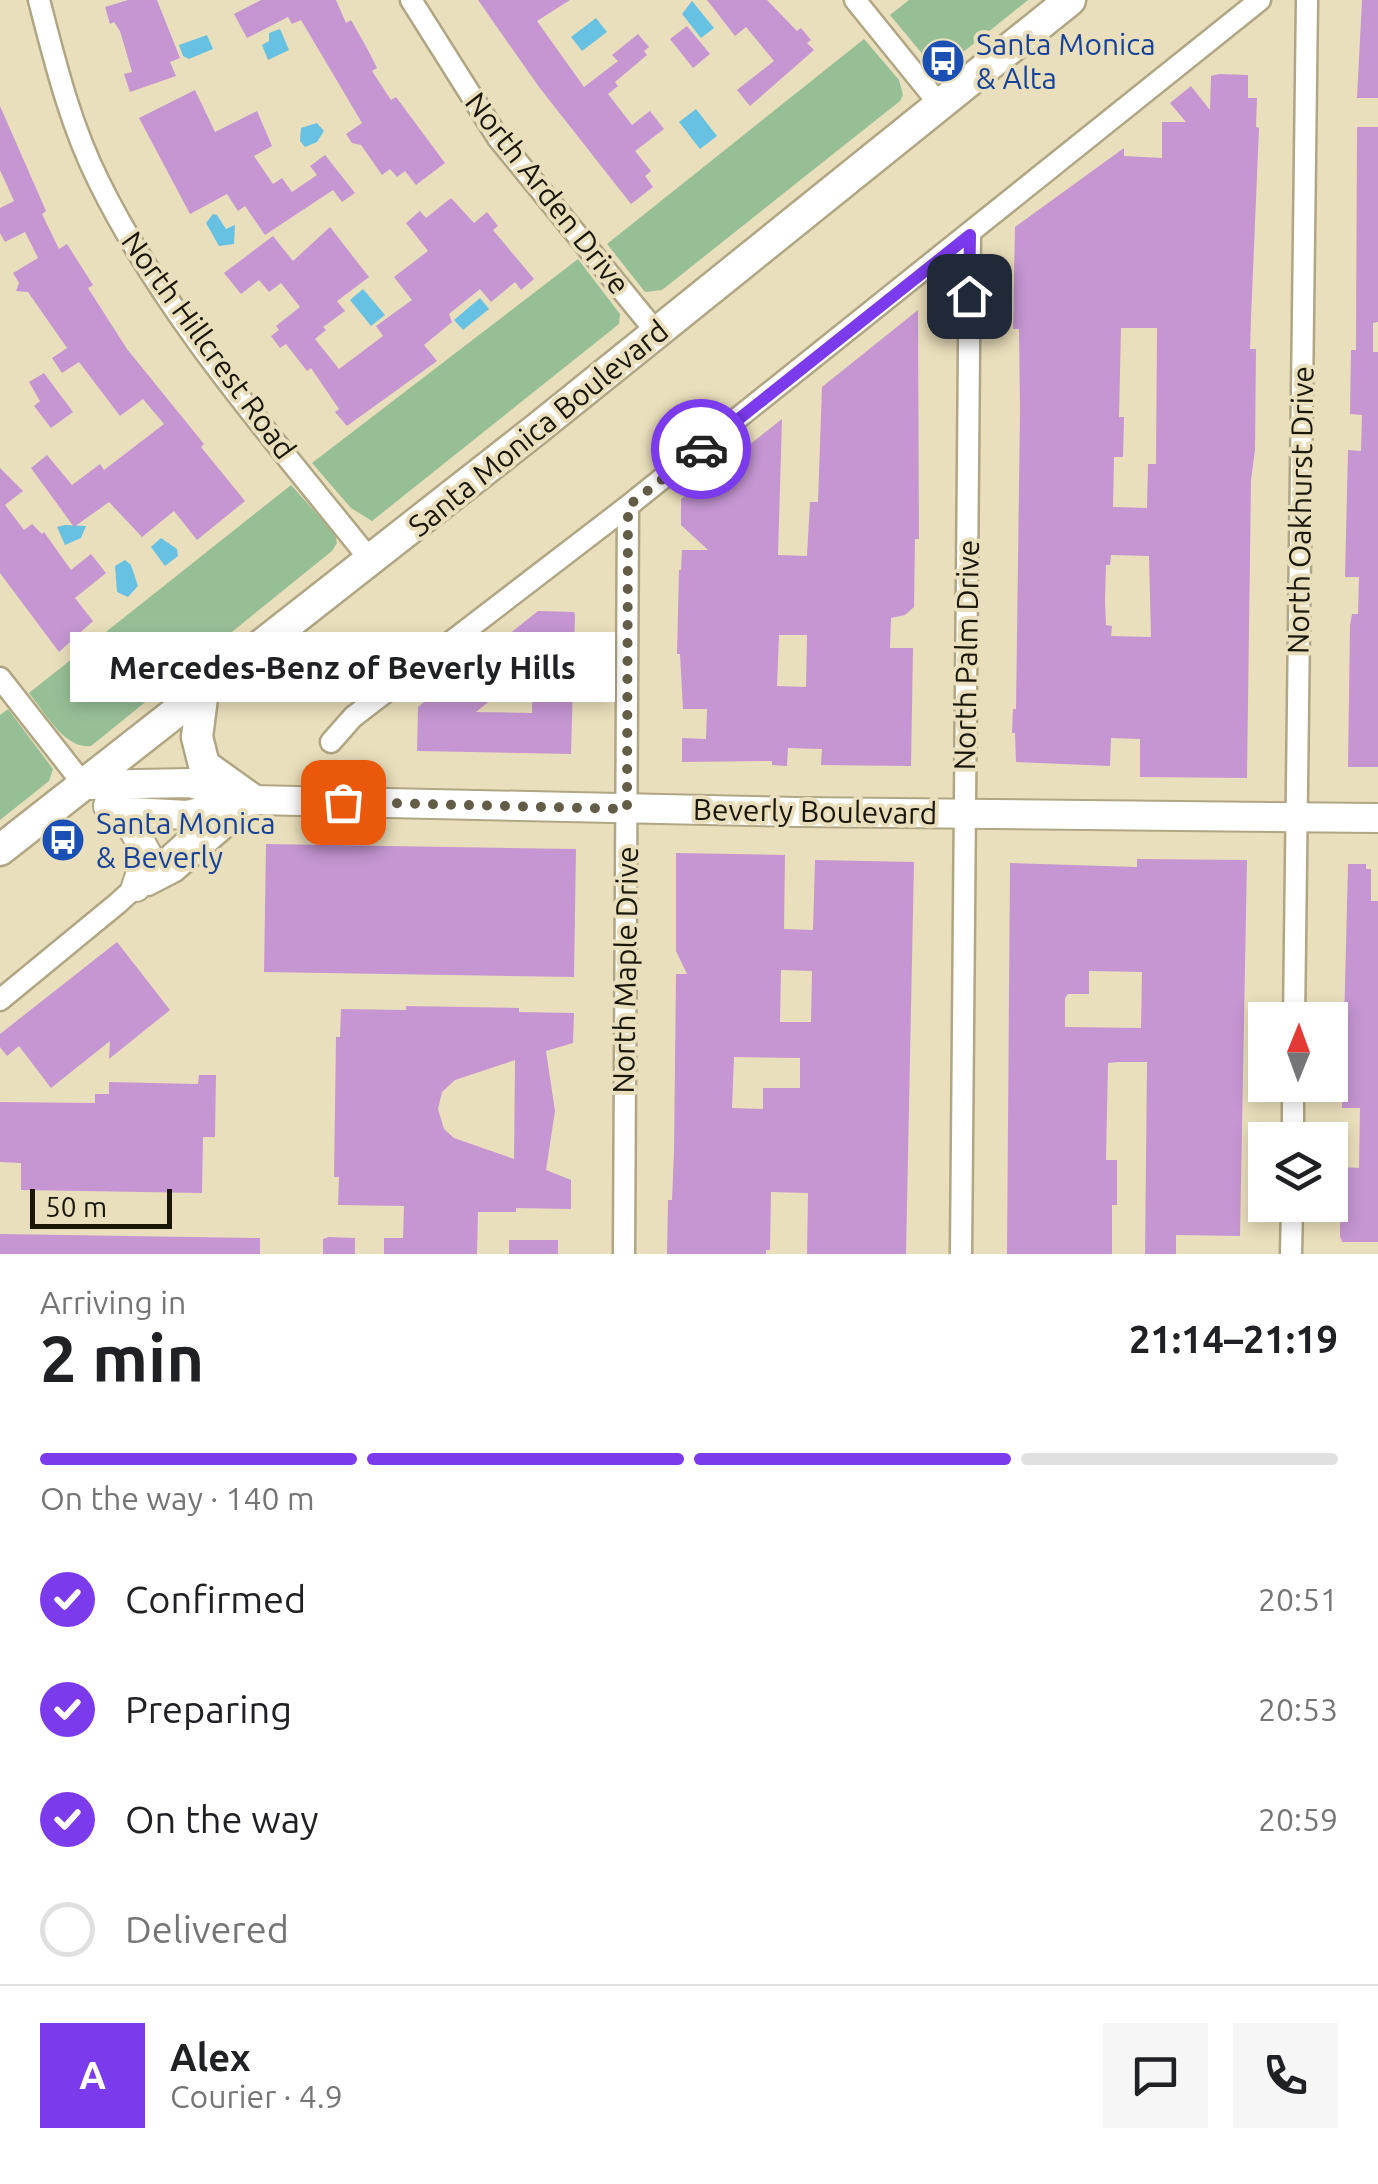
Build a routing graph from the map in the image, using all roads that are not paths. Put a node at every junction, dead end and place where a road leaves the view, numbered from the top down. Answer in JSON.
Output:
{"nodes":[{"id":1,"x":39,"y":0,"type":"edge"},
{"id":2,"x":411,"y":0,"type":"edge"},
{"id":3,"x":855,"y":0,"type":"edge"},
{"id":4,"x":1070,"y":0,"type":"edge"},
{"id":5,"x":1260,"y":0,"type":"edge"},
{"id":6,"x":1307,"y":0,"type":"edge"},
{"id":7,"x":940,"y":105,"type":"junction"},
{"id":8,"x":970,"y":235,"type":"junction"},
{"id":9,"x":657,"y":333,"type":"junction"},
{"id":10,"x":628,"y":506,"type":"junction"},
{"id":11,"x":371,"y":561,"type":"junction"},
{"id":12,"x":0,"y":678,"type":"edge"},
{"id":13,"x":203,"y":690,"type":"junction"},
{"id":14,"x":332,"y":742,"type":"dead end"},
{"id":15,"x":84,"y":785,"type":"junction"},
{"id":16,"x":253,"y":800,"type":"junction"},
{"id":17,"x":627,"y":809,"type":"junction"},
{"id":18,"x":114,"y":812,"type":"junction"},
{"id":19,"x":965,"y":813,"type":"junction"},
{"id":20,"x":1297,"y":818,"type":"junction"},
{"id":21,"x":1378,"y":818,"type":"edge"},
{"id":22,"x":0,"y":850,"type":"edge"},
{"id":23,"x":136,"y":887,"type":"junction"},
{"id":24,"x":0,"y":1000,"type":"edge"},
{"id":25,"x":1294,"y":1002,"type":"edge"},
{"id":26,"x":1292,"y":1222,"type":"edge"},
{"id":27,"x":624,"y":1254,"type":"edge"},
{"id":28,"x":961,"y":1254,"type":"edge"},
{"id":29,"x":1291,"y":1254,"type":"edge"}],
"edges":[{"from":1,"to":11,"type":"street","name":"North Hillcrest Road"},
{"from":2,"to":9,"type":"street","name":"North Arden Drive"},
{"from":3,"to":7,"type":"street"},
{"from":4,"to":7,"type":"main road","name":"Santa Monica Boulevard"},
{"from":5,"to":8,"type":"street"},
{"from":6,"to":20,"type":"street","name":"North Oakhurst Drive"},
{"from":7,"to":9,"type":"main road","name":"Santa Monica Boulevard"},
{"from":8,"to":10,"type":"street"},
{"from":8,"to":19,"type":"street","name":"North Palm Drive"},
{"from":9,"to":11,"type":"main road","name":"Santa Monica Boulevard"},
{"from":10,"to":14,"type":"street"},
{"from":10,"to":17,"type":"street","name":"North Maple Drive"},
{"from":11,"to":13,"type":"main road","name":"Santa Monica Boulevard"},
{"from":12,"to":15,"type":"street"},
{"from":13,"to":15,"type":"main road","name":"Santa Monica Boulevard"},
{"from":13,"to":16,"type":"main road"},
{"from":15,"to":16,"type":"main road","name":"Beverly Boulevard"},
{"from":15,"to":18,"type":"main road"},
{"from":15,"to":22,"type":"main road","name":"Santa Monica Boulevard"},
{"from":16,"to":17,"type":"main road","name":"Beverly Boulevard"},
{"from":16,"to":18,"type":"main road","name":"Beverly Boulevard"},
{"from":16,"to":23,"type":"street"},
{"from":17,"to":19,"type":"main road","name":"Beverly Boulevard"},
{"from":17,"to":27,"type":"street","name":"North Maple Drive"},
{"from":18,"to":23,"type":"main road"},
{"from":19,"to":20,"type":"main road","name":"Beverly Boulevard"},
{"from":19,"to":28,"type":"street","name":"North Palm Drive"},
{"from":20,"to":21,"type":"main road","name":"Beverly Boulevard"},
{"from":20,"to":25,"type":"street","name":"North Oakhurst Drive"},
{"from":23,"to":24,"type":"street"},
{"from":26,"to":29,"type":"street"}]}
